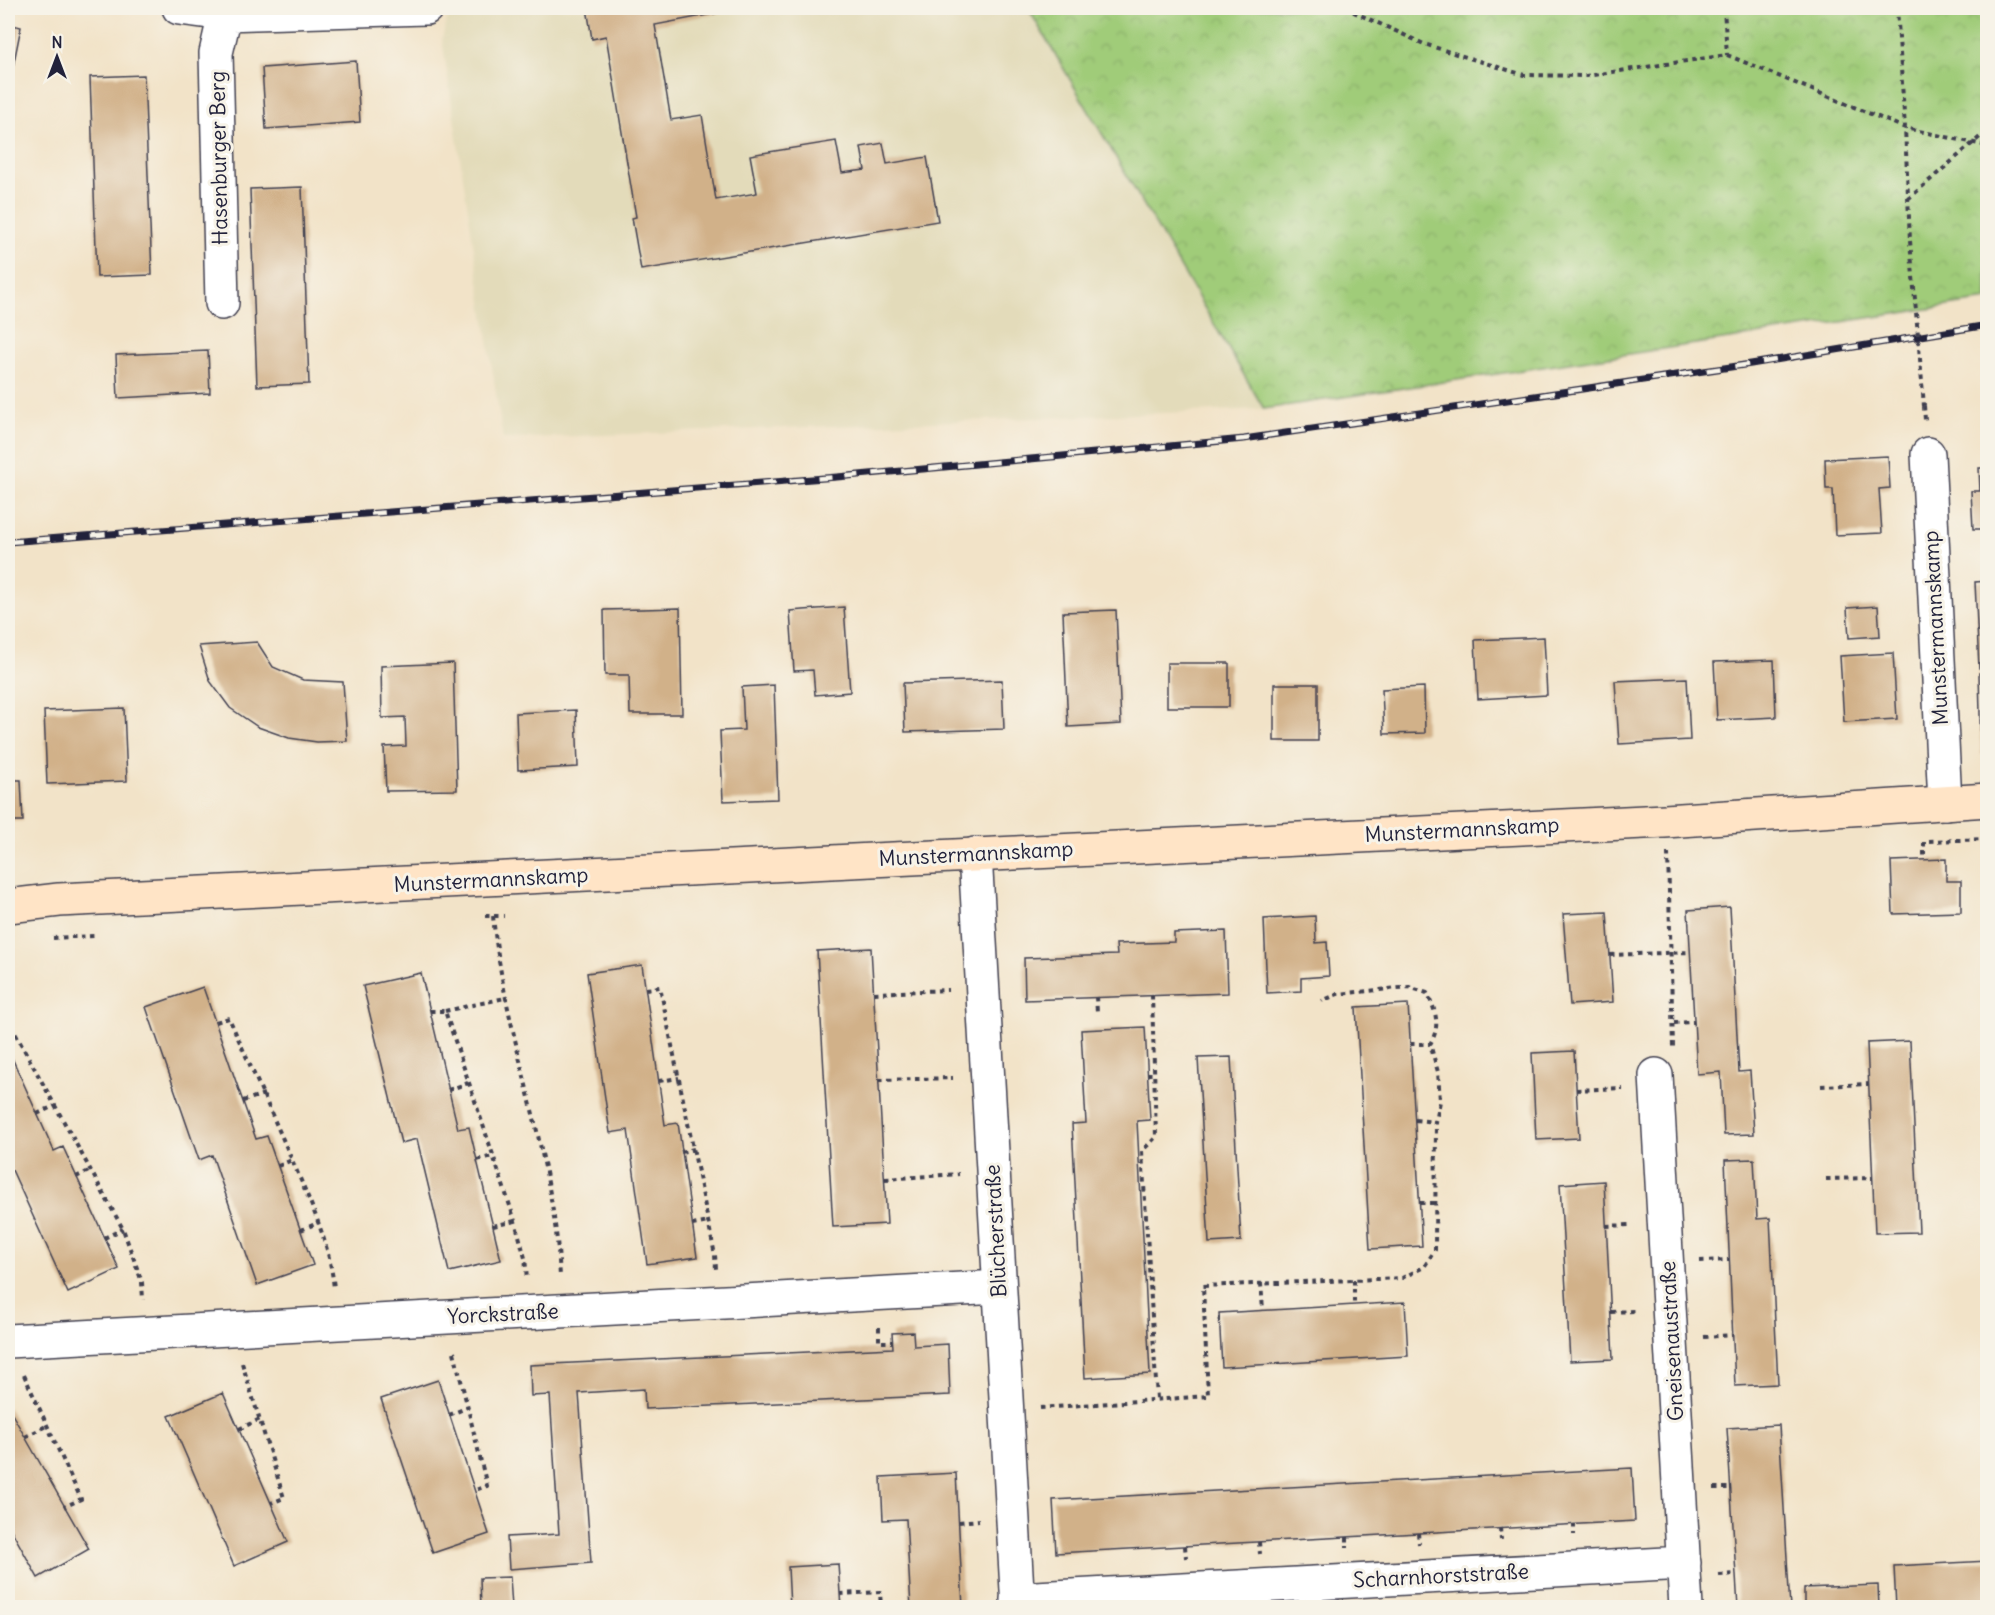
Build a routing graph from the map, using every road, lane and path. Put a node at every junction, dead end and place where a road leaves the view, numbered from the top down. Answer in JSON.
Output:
{"nodes":[{"id":1,"x":178,"y":8,"type":"edge"},
{"id":2,"x":426,"y":8,"type":"edge"},
{"id":3,"x":1345,"y":8,"type":"edge"},
{"id":4,"x":1724,"y":8,"type":"edge"},
{"id":5,"x":1898,"y":8,"type":"edge"},
{"id":6,"x":226,"y":11,"type":"edge"},
{"id":7,"x":1727,"y":55,"type":"junction"},
{"id":8,"x":1905,"y":128,"type":"junction"},
{"id":9,"x":1988,"y":130,"type":"edge"},
{"id":10,"x":1972,"y":144,"type":"junction"},
{"id":11,"x":1988,"y":146,"type":"edge"},
{"id":12,"x":1908,"y":200,"type":"junction"},
{"id":13,"x":222,"y":303,"type":"dead end"},
{"id":14,"x":1924,"y":405,"type":"dead end"},
{"id":15,"x":1928,"y":454,"type":"dead end"},
{"id":16,"x":1988,"y":800,"type":"edge"},
{"id":17,"x":1945,"y":802,"type":"junction"},
{"id":18,"x":1988,"y":838,"type":"edge"},
{"id":19,"x":1947,"y":840,"type":"dead end"},
{"id":20,"x":1924,"y":842,"type":"dead end"},
{"id":21,"x":1668,"y":853,"type":"dead end"},
{"id":22,"x":975,"y":854,"type":"junction"},
{"id":23,"x":1924,"y":860,"type":"dead end"},
{"id":24,"x":8,"y":906,"type":"edge"},
{"id":25,"x":493,"y":916,"type":"dead end"},
{"id":26,"x":1690,"y":952,"type":"dead end"},
{"id":27,"x":1671,"y":953,"type":"junction"},
{"id":28,"x":1610,"y":955,"type":"dead end"},
{"id":29,"x":983,"y":988,"type":"junction"},
{"id":30,"x":646,"y":989,"type":"dead end"},
{"id":31,"x":874,"y":993,"type":"dead end"},
{"id":32,"x":1152,"y":996,"type":"dead end"},
{"id":33,"x":1096,"y":997,"type":"dead end"},
{"id":34,"x":505,"y":998,"type":"junction"},
{"id":35,"x":1322,"y":1001,"type":"dead end"},
{"id":36,"x":430,"y":1011,"type":"dead end"},
{"id":37,"x":445,"y":1011,"type":"junction"},
{"id":38,"x":1097,"y":1012,"type":"dead end"},
{"id":39,"x":216,"y":1022,"type":"dead end"},
{"id":40,"x":1694,"y":1022,"type":"dead end"},
{"id":41,"x":1674,"y":1023,"type":"junction"},
{"id":42,"x":8,"y":1037,"type":"edge"},
{"id":43,"x":1410,"y":1044,"type":"dead end"},
{"id":44,"x":1430,"y":1044,"type":"junction"},
{"id":45,"x":1147,"y":1074,"type":"dead end"},
{"id":46,"x":1156,"y":1074,"type":"junction"},
{"id":47,"x":988,"y":1077,"type":"junction"},
{"id":48,"x":679,"y":1078,"type":"junction"},
{"id":49,"x":879,"y":1080,"type":"dead end"},
{"id":50,"x":1657,"y":1080,"type":"junction"},
{"id":51,"x":659,"y":1081,"type":"dead end"},
{"id":52,"x":468,"y":1083,"type":"junction"},
{"id":53,"x":1869,"y":1084,"type":"dead end"},
{"id":54,"x":1821,"y":1086,"type":"dead end"},
{"id":55,"x":448,"y":1090,"type":"dead end"},
{"id":56,"x":1576,"y":1090,"type":"dead end"},
{"id":57,"x":264,"y":1094,"type":"junction"},
{"id":58,"x":243,"y":1101,"type":"dead end"},
{"id":59,"x":54,"y":1106,"type":"junction"},
{"id":60,"x":37,"y":1114,"type":"dead end"},
{"id":61,"x":1415,"y":1120,"type":"dead end"},
{"id":62,"x":1436,"y":1122,"type":"junction"},
{"id":63,"x":694,"y":1149,"type":"junction"},
{"id":64,"x":681,"y":1152,"type":"dead end"},
{"id":65,"x":493,"y":1156,"type":"junction"},
{"id":66,"x":292,"y":1160,"type":"junction"},
{"id":67,"x":477,"y":1160,"type":"dead end"},
{"id":68,"x":278,"y":1166,"type":"dead end"},
{"id":69,"x":91,"y":1170,"type":"junction"},
{"id":70,"x":993,"y":1172,"type":"junction"},
{"id":71,"x":76,"y":1177,"type":"dead end"},
{"id":72,"x":1873,"y":1178,"type":"dead end"},
{"id":73,"x":885,"y":1179,"type":"dead end"},
{"id":74,"x":1826,"y":1179,"type":"dead end"},
{"id":75,"x":1420,"y":1203,"type":"dead end"},
{"id":76,"x":1436,"y":1203,"type":"junction"},
{"id":77,"x":515,"y":1221,"type":"junction"},
{"id":78,"x":320,"y":1222,"type":"junction"},
{"id":79,"x":709,"y":1222,"type":"junction"},
{"id":80,"x":692,"y":1225,"type":"dead end"},
{"id":81,"x":493,"y":1226,"type":"dead end"},
{"id":82,"x":123,"y":1229,"type":"junction"},
{"id":83,"x":301,"y":1230,"type":"dead end"},
{"id":84,"x":104,"y":1238,"type":"dead end"},
{"id":85,"x":1143,"y":1243,"type":"dead end"},
{"id":86,"x":1149,"y":1243,"type":"junction"},
{"id":87,"x":1354,"y":1280,"type":"junction"},
{"id":88,"x":1261,"y":1283,"type":"junction"},
{"id":89,"x":999,"y":1287,"type":"junction"},
{"id":90,"x":716,"y":1303,"type":"junction"},
{"id":91,"x":1354,"y":1304,"type":"dead end"},
{"id":92,"x":1263,"y":1310,"type":"dead end"},
{"id":93,"x":562,"y":1311,"type":"junction"},
{"id":94,"x":529,"y":1313,"type":"junction"},
{"id":95,"x":446,"y":1317,"type":"junction"},
{"id":96,"x":336,"y":1323,"type":"junction"},
{"id":97,"x":1147,"y":1323,"type":"dead end"},
{"id":98,"x":1154,"y":1324,"type":"junction"},
{"id":99,"x":231,"y":1329,"type":"junction"},
{"id":100,"x":145,"y":1334,"type":"junction"},
{"id":101,"x":8,"y":1341,"type":"edge"},
{"id":102,"x":1157,"y":1400,"type":"junction"},
{"id":103,"x":466,"y":1408,"type":"junction"},
{"id":104,"x":1006,"y":1410,"type":"junction"},
{"id":105,"x":449,"y":1415,"type":"dead end"},
{"id":106,"x":260,"y":1419,"type":"junction"},
{"id":107,"x":46,"y":1426,"type":"junction"},
{"id":108,"x":239,"y":1429,"type":"dead end"},
{"id":109,"x":25,"y":1437,"type":"dead end"},
{"id":110,"x":475,"y":1490,"type":"dead end"},
{"id":111,"x":272,"y":1503,"type":"dead end"},
{"id":112,"x":64,"y":1507,"type":"dead end"},
{"id":113,"x":1684,"y":1563,"type":"junction"},
{"id":114,"x":840,"y":1594,"type":"dead end"},
{"id":115,"x":1018,"y":1603,"type":"edge"},
{"id":116,"x":881,"y":1608,"type":"edge"},
{"id":117,"x":1686,"y":1608,"type":"edge"}],
"edges":[{"from":1,"to":6,"type":"street"},
{"from":2,"to":6,"type":"street"},
{"from":3,"to":7,"type":"path"},
{"from":4,"to":7,"type":"path"},
{"from":5,"to":8,"type":"path"},
{"from":6,"to":13,"type":"street","name":"Hasenburger Berg"},
{"from":7,"to":8,"type":"path"},
{"from":8,"to":10,"type":"path"},
{"from":8,"to":12,"type":"path"},
{"from":9,"to":10,"type":"path"},
{"from":10,"to":11,"type":"path"},
{"from":10,"to":12,"type":"path"},
{"from":12,"to":14,"type":"path","bridge":true},
{"from":15,"to":17,"type":"street","name":"Munstermannskamp"},
{"from":16,"to":17,"type":"street","name":"Munstermannskamp"},
{"from":17,"to":22,"type":"street","name":"Munstermannskamp"},
{"from":18,"to":19,"type":"path"},
{"from":20,"to":23,"type":"path"},
{"from":21,"to":27,"type":"path"},
{"from":22,"to":24,"type":"street","name":"Munstermannskamp"},
{"from":22,"to":29,"type":"street","name":"Blücherstraße"},
{"from":25,"to":34,"type":"path"},
{"from":26,"to":27,"type":"path"},
{"from":27,"to":28,"type":"path"},
{"from":27,"to":41,"type":"path"},
{"from":29,"to":31,"type":"path"},
{"from":29,"to":47,"type":"street","name":"Blücherstraße"},
{"from":30,"to":48,"type":"path"},
{"from":32,"to":46,"type":"path"},
{"from":33,"to":38,"type":"path"},
{"from":34,"to":37,"type":"path"},
{"from":34,"to":93,"type":"path"},
{"from":35,"to":44,"type":"path"},
{"from":36,"to":37,"type":"path"},
{"from":37,"to":52,"type":"path"},
{"from":39,"to":57,"type":"path"},
{"from":40,"to":41,"type":"path"},
{"from":41,"to":50,"type":"path"},
{"from":42,"to":59,"type":"path"},
{"from":43,"to":44,"type":"path"},
{"from":44,"to":62,"type":"path"},
{"from":45,"to":46,"type":"path"},
{"from":46,"to":86,"type":"path"},
{"from":47,"to":49,"type":"path"},
{"from":47,"to":70,"type":"street","name":"Blücherstraße"},
{"from":48,"to":51,"type":"path"},
{"from":48,"to":63,"type":"path"},
{"from":50,"to":56,"type":"path"},
{"from":50,"to":113,"type":"street","name":"Gneisenaustraße"},
{"from":52,"to":55,"type":"path"},
{"from":52,"to":65,"type":"path"},
{"from":53,"to":54,"type":"path"},
{"from":57,"to":58,"type":"path"},
{"from":57,"to":66,"type":"path"},
{"from":59,"to":60,"type":"path"},
{"from":59,"to":69,"type":"path"},
{"from":61,"to":62,"type":"path"},
{"from":62,"to":76,"type":"path"},
{"from":63,"to":64,"type":"path"},
{"from":63,"to":79,"type":"path"},
{"from":65,"to":67,"type":"path"},
{"from":65,"to":77,"type":"path"},
{"from":66,"to":68,"type":"path"},
{"from":66,"to":78,"type":"path"},
{"from":69,"to":71,"type":"path"},
{"from":69,"to":82,"type":"path"},
{"from":70,"to":73,"type":"path"},
{"from":70,"to":89,"type":"street","name":"Blücherstraße"},
{"from":72,"to":74,"type":"path"},
{"from":75,"to":76,"type":"path"},
{"from":76,"to":87,"type":"path"},
{"from":77,"to":81,"type":"path"},
{"from":77,"to":94,"type":"path"},
{"from":78,"to":83,"type":"path"},
{"from":78,"to":96,"type":"path"},
{"from":79,"to":80,"type":"path"},
{"from":79,"to":90,"type":"path"},
{"from":82,"to":84,"type":"path"},
{"from":82,"to":100,"type":"path"},
{"from":85,"to":86,"type":"path"},
{"from":86,"to":98,"type":"path"},
{"from":87,"to":88,"type":"path"},
{"from":87,"to":91,"type":"path"},
{"from":88,"to":92,"type":"path"},
{"from":88,"to":102,"type":"path"},
{"from":89,"to":90,"type":"street","name":"Yorckstraße"},
{"from":89,"to":104,"type":"street","name":"Blücherstraße"},
{"from":90,"to":93,"type":"street","name":"Yorckstraße"},
{"from":93,"to":94,"type":"street","name":"Yorckstraße"},
{"from":94,"to":95,"type":"street","name":"Yorckstraße"},
{"from":95,"to":96,"type":"street","name":"Yorckstraße"},
{"from":95,"to":103,"type":"path"},
{"from":96,"to":99,"type":"street","name":"Yorckstraße"},
{"from":97,"to":98,"type":"path"},
{"from":98,"to":102,"type":"path"},
{"from":99,"to":100,"type":"street","name":"Yorckstraße"},
{"from":99,"to":106,"type":"path"},
{"from":100,"to":101,"type":"street","name":"Yorckstraße"},
{"from":101,"to":107,"type":"path"},
{"from":102,"to":104,"type":"path"},
{"from":103,"to":105,"type":"path"},
{"from":103,"to":110,"type":"path"},
{"from":104,"to":115,"type":"street","name":"Blücherstraße"},
{"from":106,"to":108,"type":"path"},
{"from":106,"to":111,"type":"path"},
{"from":107,"to":109,"type":"path"},
{"from":107,"to":112,"type":"path"},
{"from":113,"to":115,"type":"street","name":"Scharnhorststraße"},
{"from":113,"to":117,"type":"street","name":"Gneisenaustraße"},
{"from":114,"to":116,"type":"path"}]}
